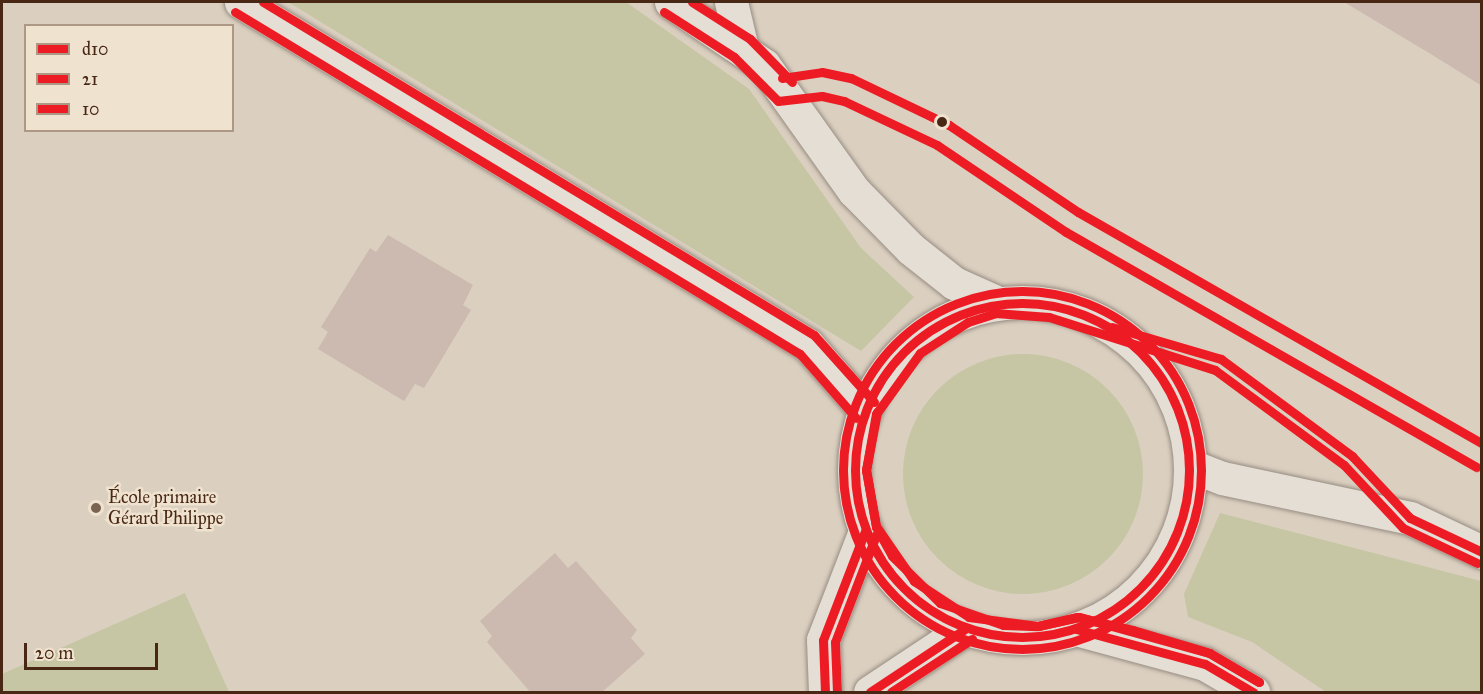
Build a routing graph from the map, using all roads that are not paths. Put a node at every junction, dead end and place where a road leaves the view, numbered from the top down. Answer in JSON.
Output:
{"nodes":[{"id":1,"x":241,"y":2,"type":"edge"},
{"id":2,"x":671,"y":2,"type":"edge"},
{"id":3,"x":731,"y":2,"type":"edge"},
{"id":4,"x":742,"y":48,"type":"junction"},
{"id":5,"x":994,"y":301,"type":"junction"},
{"id":6,"x":865,"y":410,"type":"junction"},
{"id":7,"x":1191,"y":466,"type":"junction"},
{"id":8,"x":865,"y":531,"type":"junction"},
{"id":9,"x":1482,"y":552,"type":"edge"},
{"id":10,"x":965,"y":628,"type":"junction"},
{"id":11,"x":1076,"y":629,"type":"junction"},
{"id":12,"x":825,"y":693,"type":"edge"},
{"id":13,"x":870,"y":693,"type":"edge"},
{"id":14,"x":1253,"y":693,"type":"edge"}],
"edges":[{"from":1,"to":6,"type":"main road"},
{"from":2,"to":4,"type":"main road"},
{"from":3,"to":4,"type":"main road"},
{"from":4,"to":5,"type":"main road"},
{"from":5,"to":6,"type":"main road"},
{"from":5,"to":7,"type":"main road"},
{"from":6,"to":8,"type":"main road"},
{"from":7,"to":9,"type":"main road"},
{"from":7,"to":11,"type":"main road"},
{"from":8,"to":10,"type":"main road"},
{"from":8,"to":12,"type":"main road"},
{"from":10,"to":11,"type":"main road"},
{"from":10,"to":13,"type":"main road"},
{"from":11,"to":14,"type":"main road"}]}
